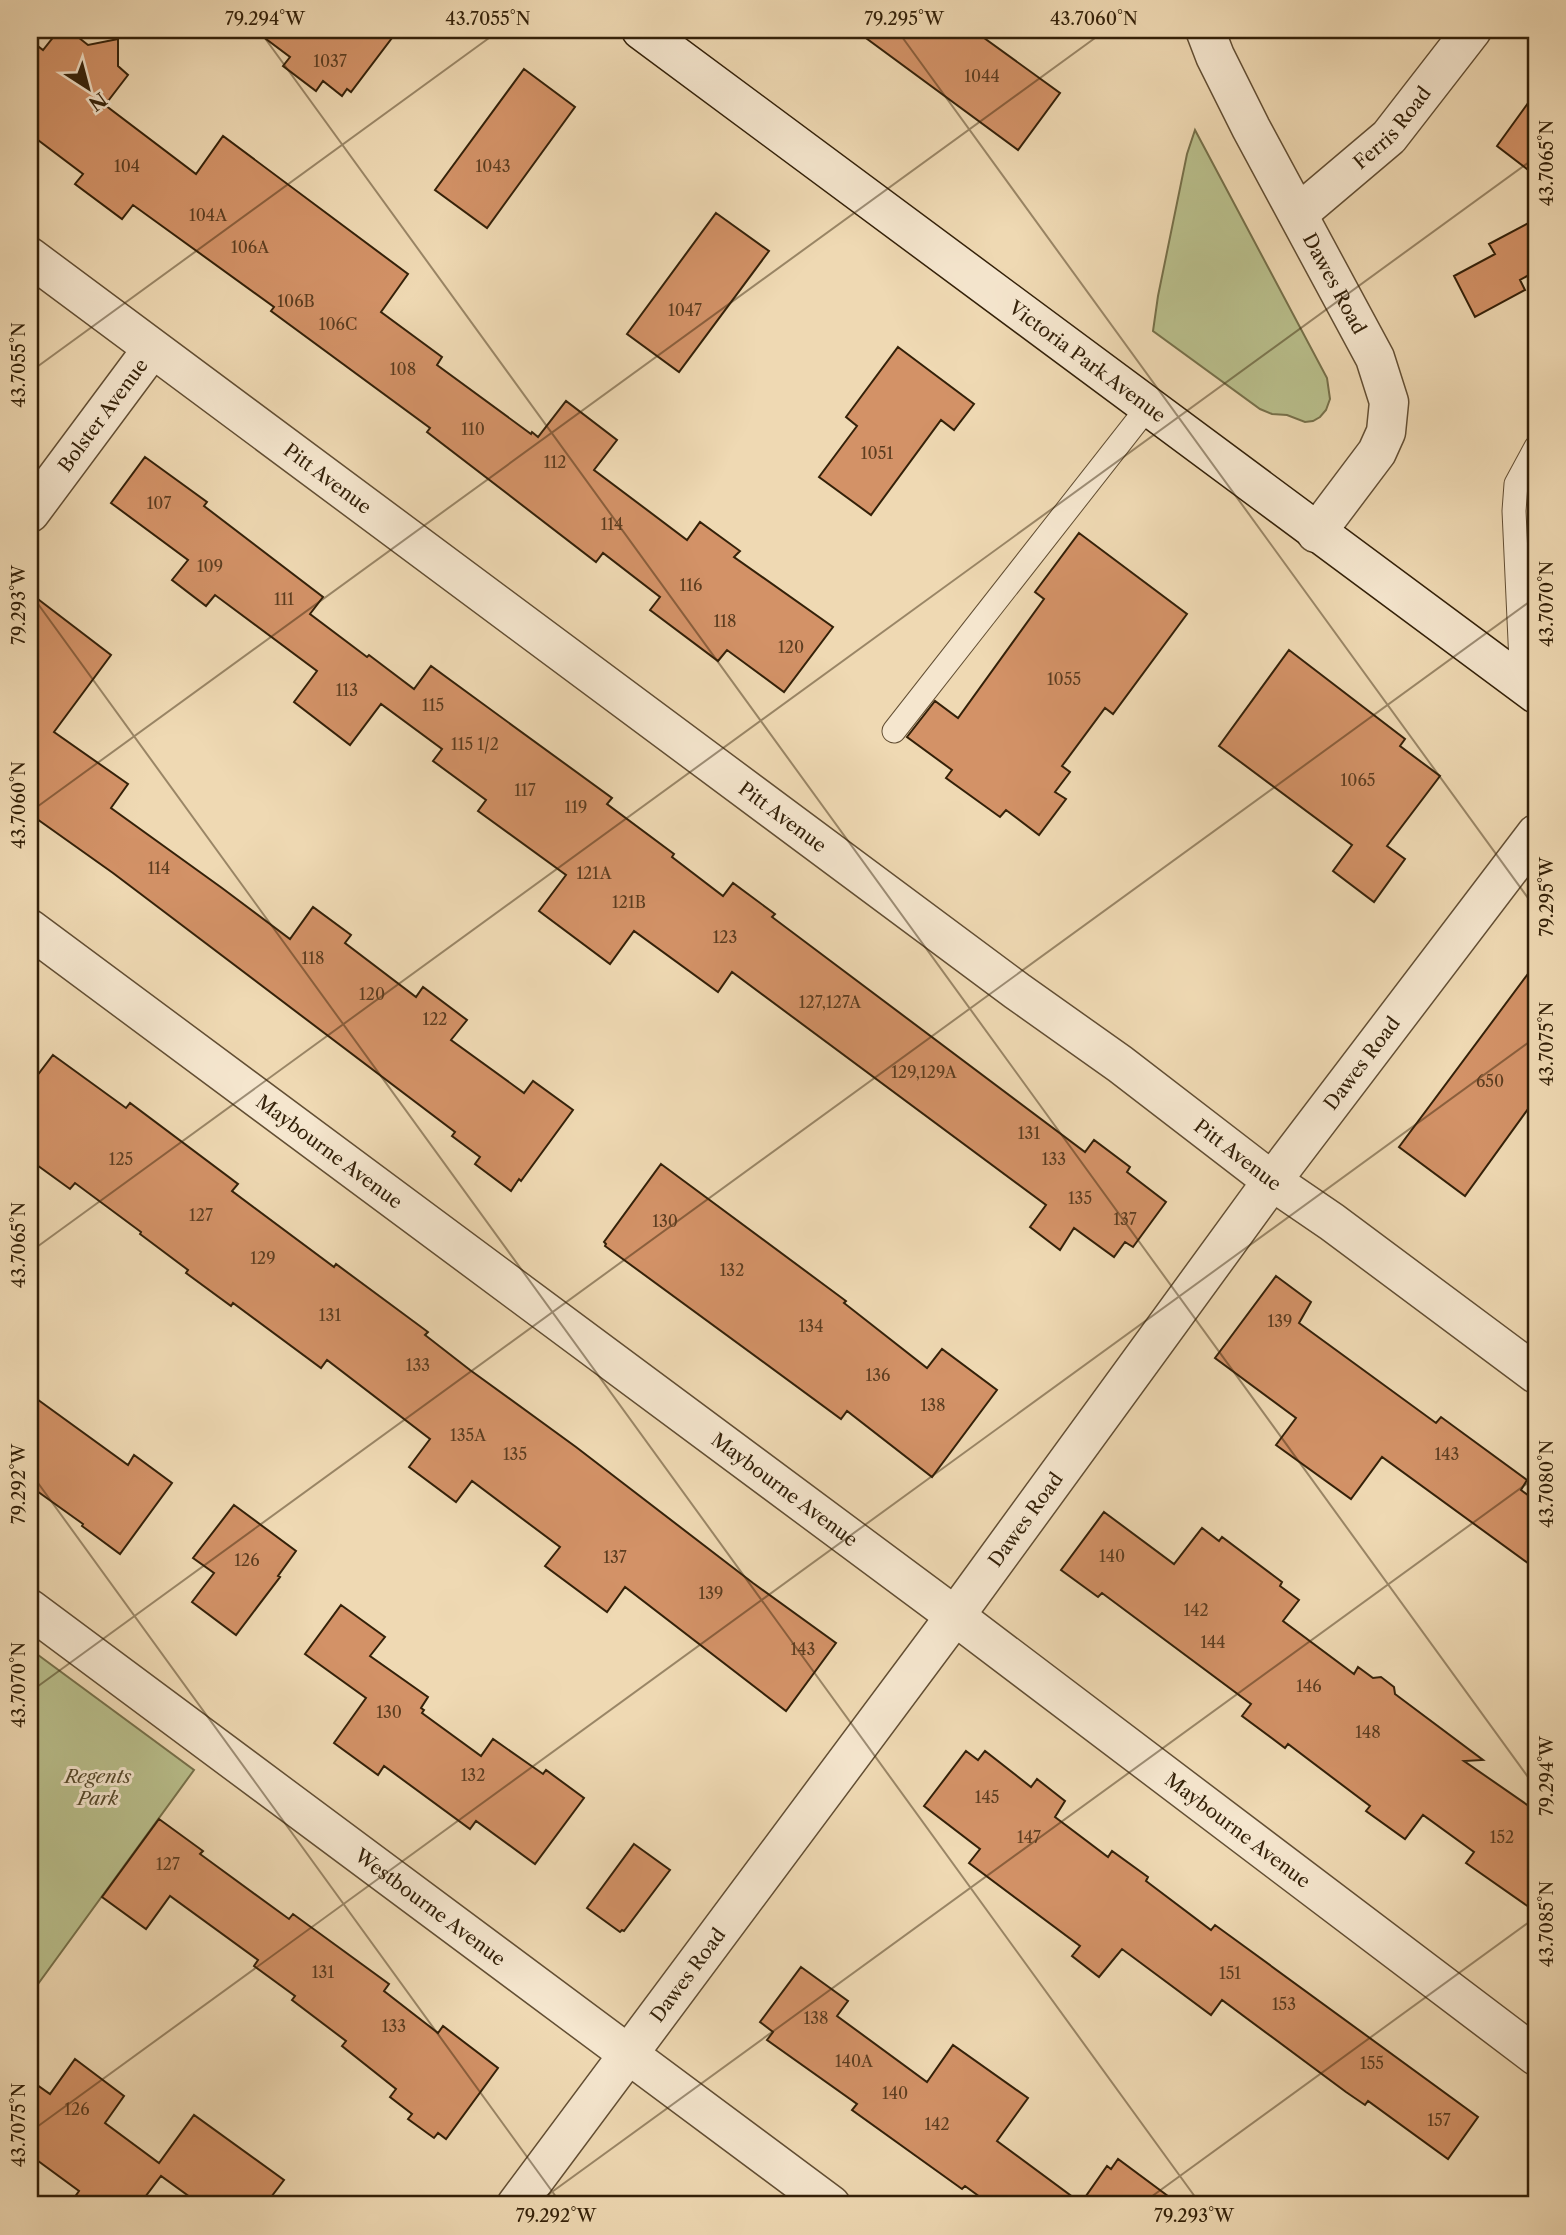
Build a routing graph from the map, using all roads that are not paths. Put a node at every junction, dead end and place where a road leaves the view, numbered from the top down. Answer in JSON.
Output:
{"nodes":[{"id":1,"x":641,"y":30,"type":"edge"},
{"id":2,"x":1205,"y":30,"type":"edge"},
{"id":3,"x":1472,"y":30,"type":"edge"},
{"id":4,"x":1298,"y":214,"type":"junction"},
{"id":5,"x":30,"y":257,"type":"edge"},
{"id":6,"x":152,"y":349,"type":"junction"},
{"id":7,"x":1148,"y":408,"type":"junction"},
{"id":8,"x":1536,"y":447,"type":"edge"},
{"id":9,"x":30,"y":513,"type":"edge"},
{"id":10,"x":1316,"y":533,"type":"junction"},
{"id":11,"x":1529,"y":689,"type":"edge"},
{"id":12,"x":894,"y":731,"type":"dead end"},
{"id":13,"x":1536,"y":834,"type":"edge"},
{"id":14,"x":30,"y":929,"type":"edge"},
{"id":15,"x":1272,"y":1181,"type":"junction"},
{"id":16,"x":1536,"y":1374,"type":"edge"},
{"id":17,"x":30,"y":1609,"type":"edge"},
{"id":18,"x":955,"y":1616,"type":"junction"},
{"id":19,"x":628,"y":2053,"type":"junction"},
{"id":20,"x":1536,"y":2056,"type":"edge"},
{"id":21,"x":516,"y":2205,"type":"edge"},
{"id":22,"x":831,"y":2205,"type":"edge"}],
"edges":[{"from":1,"to":7,"type":"street","name":"Victoria Park Avenue"},
{"from":2,"to":4,"type":"street","name":"Dawes Road"},
{"from":3,"to":4,"type":"street","name":"Ferris Road"},
{"from":4,"to":10,"type":"street","name":"Dawes Road"},
{"from":5,"to":6,"type":"street","name":"Pitt Avenue"},
{"from":6,"to":9,"type":"street","name":"Bolster Avenue"},
{"from":6,"to":15,"type":"street","name":"Pitt Avenue"},
{"from":7,"to":10,"type":"street","name":"Victoria Park Avenue"},
{"from":7,"to":12,"type":"lane"},
{"from":8,"to":11,"type":"lane"},
{"from":10,"to":11,"type":"street","name":"Victoria Park Avenue"},
{"from":13,"to":15,"type":"street","name":"Dawes Road"},
{"from":14,"to":18,"type":"street","name":"Maybourne Avenue"},
{"from":15,"to":16,"type":"street","name":"Pitt Avenue"},
{"from":15,"to":18,"type":"street","name":"Dawes Road"},
{"from":17,"to":19,"type":"street","name":"Westbourne Avenue"},
{"from":18,"to":19,"type":"street","name":"Dawes Road"},
{"from":18,"to":20,"type":"street","name":"Maybourne Avenue"},
{"from":19,"to":21,"type":"street","name":"Dawes Road"},
{"from":19,"to":22,"type":"street","name":"Westbourne Avenue"}]}
